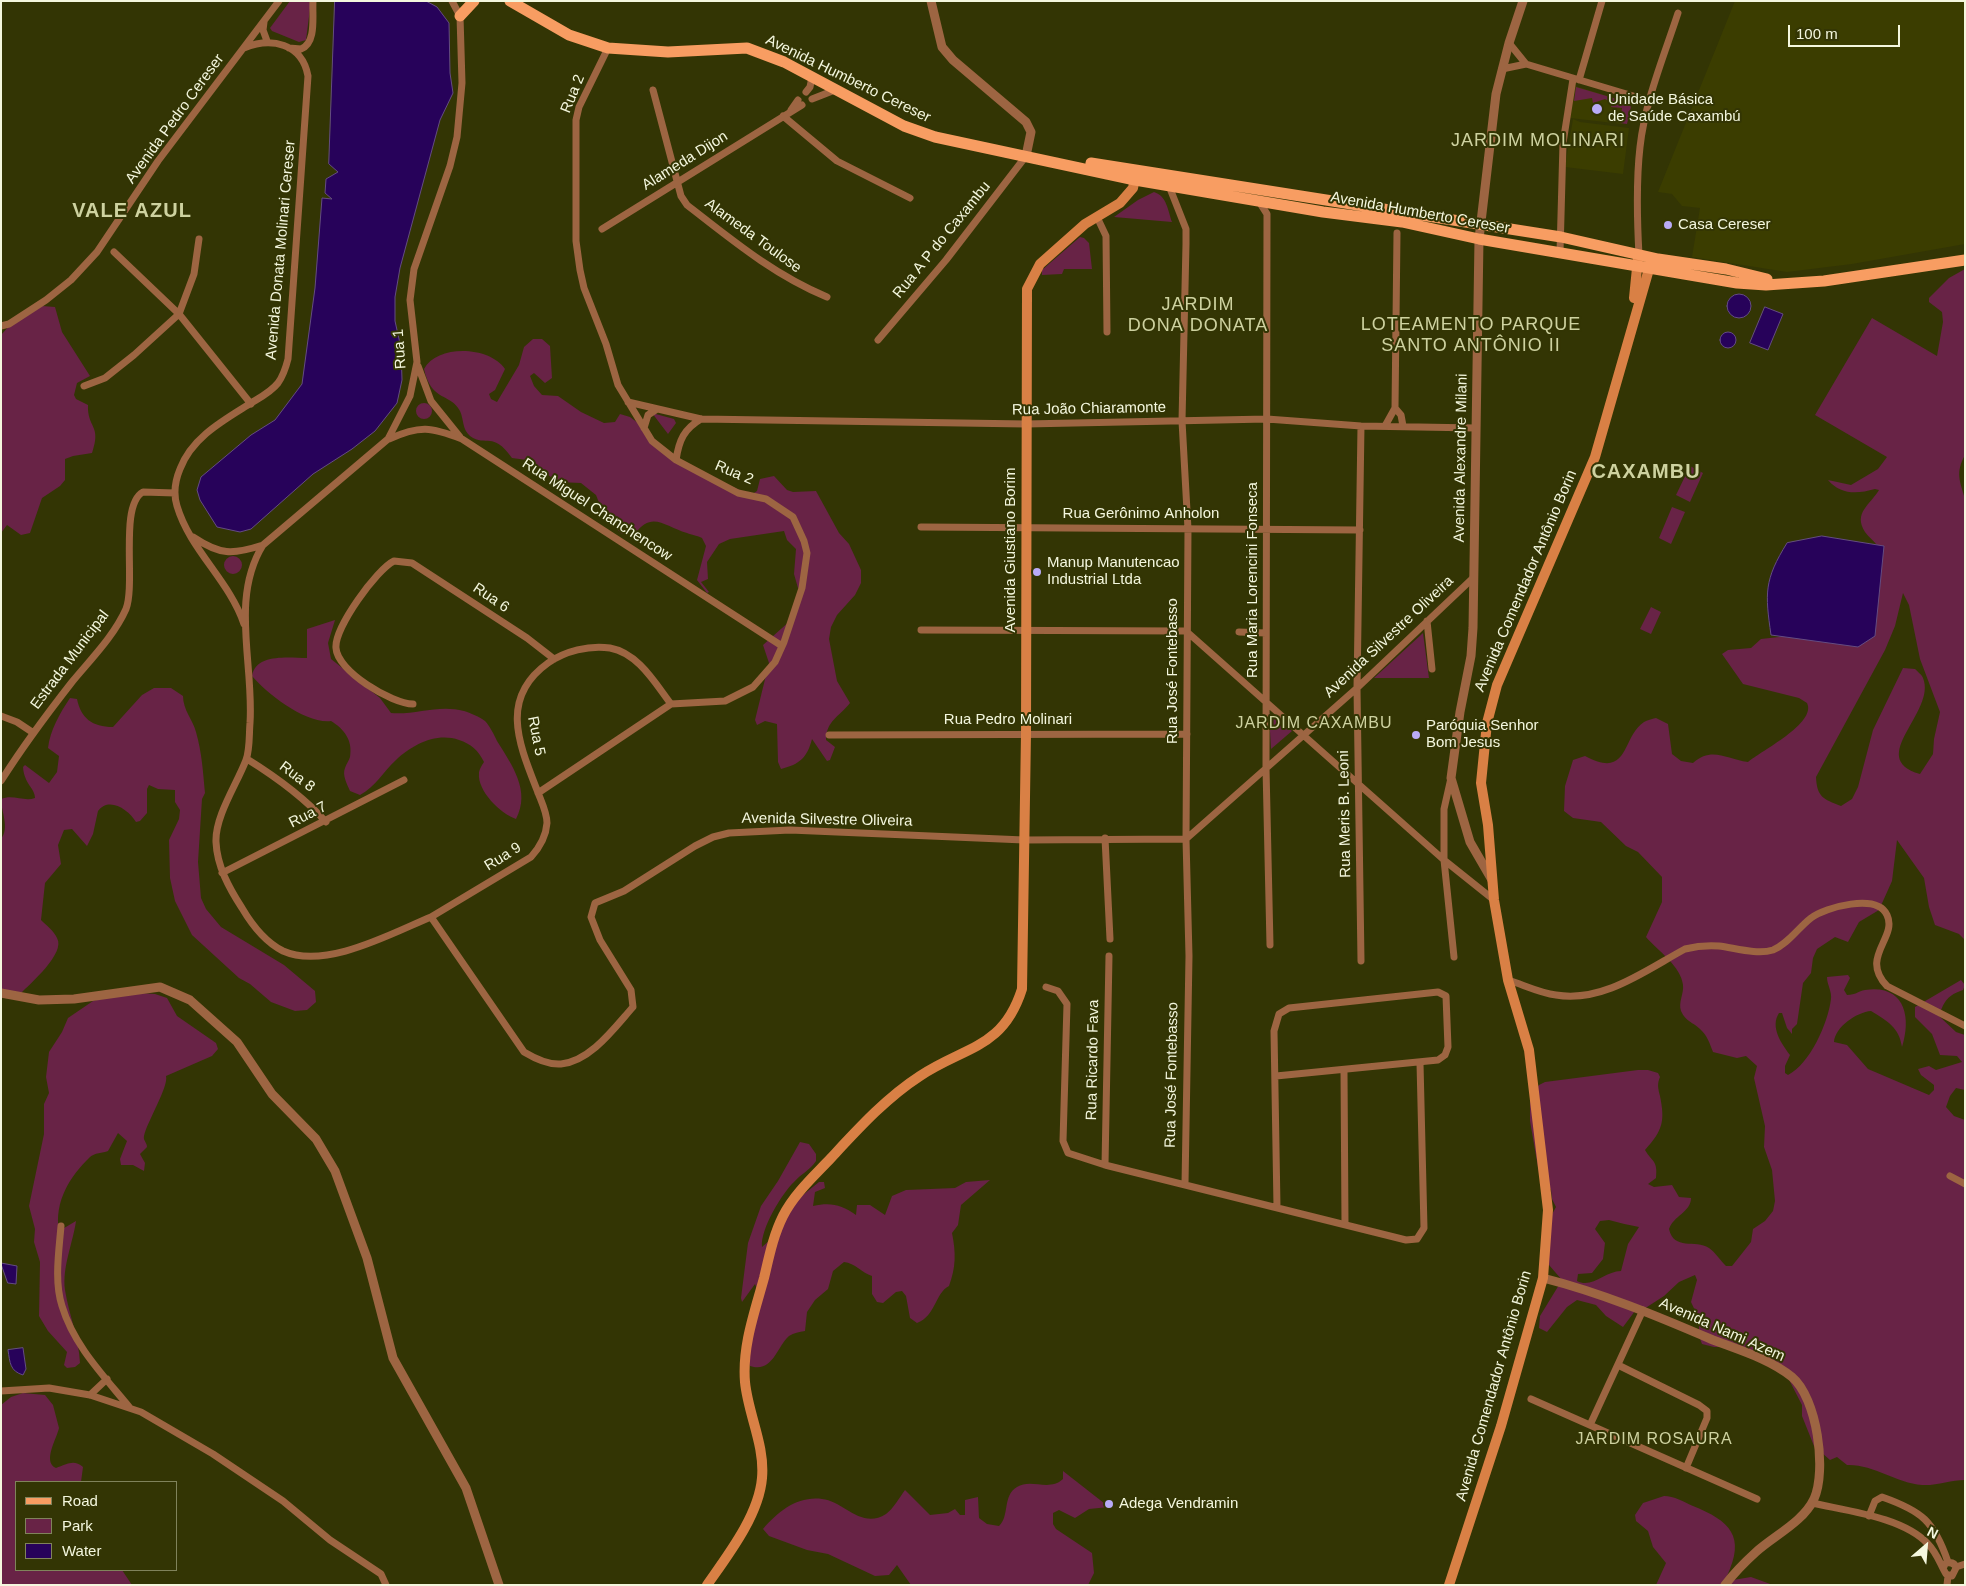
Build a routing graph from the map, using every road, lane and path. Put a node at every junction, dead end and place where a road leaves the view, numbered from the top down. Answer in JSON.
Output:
{"nodes":[{"id":1,"x":279,"y":1,"type":"edge"},
{"id":2,"x":313,"y":1,"type":"edge"},
{"id":3,"x":452,"y":1,"type":"edge"},
{"id":4,"x":474,"y":1,"type":"edge"},
{"id":5,"x":931,"y":1,"type":"edge"},
{"id":6,"x":1523,"y":1,"type":"edge"},
{"id":7,"x":1602,"y":1,"type":"edge"},
{"id":8,"x":509,"y":2,"type":"edge"},
{"id":9,"x":1678,"y":13,"type":"dead end"},
{"id":10,"x":460,"y":16,"type":"junction"},
{"id":11,"x":264,"y":22,"type":"junction"},
{"id":12,"x":267,"y":41,"type":"junction"},
{"id":13,"x":1509,"y":42,"type":"junction"},
{"id":14,"x":244,"y":48,"type":"junction"},
{"id":15,"x":288,"y":48,"type":"junction"},
{"id":16,"x":608,"y":48,"type":"junction"},
{"id":17,"x":1526,"y":64,"type":"junction"},
{"id":18,"x":1502,"y":69,"type":"junction"},
{"id":19,"x":812,"y":77,"type":"junction"},
{"id":20,"x":1576,"y":79,"type":"junction"},
{"id":21,"x":653,"y":90,"type":"dead end"},
{"id":22,"x":836,"y":90,"type":"junction"},
{"id":23,"x":806,"y":92,"type":"dead end"},
{"id":24,"x":812,"y":99,"type":"dead end"},
{"id":25,"x":1650,"y":101,"type":"junction"},
{"id":26,"x":800,"y":103,"type":"dead end"},
{"id":27,"x":786,"y":114,"type":"junction"},
{"id":28,"x":1026,"y":156,"type":"junction"},
{"id":29,"x":1136,"y":175,"type":"junction"},
{"id":30,"x":1185,"y":179,"type":"junction"},
{"id":31,"x":678,"y":183,"type":"junction"},
{"id":32,"x":1173,"y":185,"type":"junction"},
{"id":33,"x":910,"y":198,"type":"dead end"},
{"id":34,"x":1256,"y":200,"type":"junction"},
{"id":35,"x":1277,"y":204,"type":"junction"},
{"id":36,"x":1267,"y":214,"type":"junction"},
{"id":37,"x":1097,"y":217,"type":"junction"},
{"id":38,"x":1480,"y":225,"type":"junction"},
{"id":39,"x":602,"y":229,"type":"dead end"},
{"id":40,"x":1397,"y":233,"type":"dead end"},
{"id":41,"x":1561,"y":237,"type":"junction"},
{"id":42,"x":1479,"y":239,"type":"junction"},
{"id":43,"x":199,"y":240,"type":"dead end"},
{"id":44,"x":114,"y":252,"type":"dead end"},
{"id":45,"x":1560,"y":252,"type":"junction"},
{"id":46,"x":1639,"y":254,"type":"junction"},
{"id":47,"x":1965,"y":260,"type":"edge"},
{"id":48,"x":1643,"y":268,"type":"junction"},
{"id":49,"x":1778,"y":282,"type":"junction"},
{"id":50,"x":827,"y":297,"type":"dead end"},
{"id":51,"x":179,"y":314,"type":"junction"},
{"id":52,"x":1,"y":326,"type":"edge"},
{"id":53,"x":1107,"y":332,"type":"dead end"},
{"id":54,"x":878,"y":340,"type":"dead end"},
{"id":55,"x":417,"y":362,"type":"junction"},
{"id":56,"x":84,"y":386,"type":"dead end"},
{"id":57,"x":628,"y":402,"type":"junction"},
{"id":58,"x":251,"y":404,"type":"junction"},
{"id":59,"x":1396,"y":408,"type":"junction"},
{"id":60,"x":658,"y":409,"type":"junction"},
{"id":61,"x":701,"y":419,"type":"junction"},
{"id":62,"x":1267,"y":419,"type":"junction"},
{"id":63,"x":1182,"y":421,"type":"junction"},
{"id":64,"x":1026,"y":424,"type":"junction"},
{"id":65,"x":1361,"y":426,"type":"junction"},
{"id":66,"x":1385,"y":426,"type":"junction"},
{"id":67,"x":1403,"y":426,"type":"junction"},
{"id":68,"x":644,"y":428,"type":"junction"},
{"id":69,"x":1476,"y":428,"type":"junction"},
{"id":70,"x":388,"y":439,"type":"junction"},
{"id":71,"x":462,"y":440,"type":"junction"},
{"id":72,"x":676,"y":460,"type":"junction"},
{"id":73,"x":175,"y":493,"type":"junction"},
{"id":74,"x":921,"y":527,"type":"dead end"},
{"id":75,"x":1026,"y":528,"type":"junction"},
{"id":76,"x":1188,"y":528,"type":"junction"},
{"id":77,"x":1266,"y":528,"type":"junction"},
{"id":78,"x":1360,"y":530,"type":"junction"},
{"id":79,"x":190,"y":535,"type":"junction"},
{"id":80,"x":263,"y":545,"type":"junction"},
{"id":81,"x":1473,"y":578,"type":"junction"},
{"id":82,"x":1427,"y":621,"type":"junction"},
{"id":83,"x":245,"y":628,"type":"junction"},
{"id":84,"x":921,"y":630,"type":"dead end"},
{"id":85,"x":1026,"y":630,"type":"junction"},
{"id":86,"x":1186,"y":631,"type":"junction"},
{"id":87,"x":1239,"y":632,"type":"dead end"},
{"id":88,"x":1266,"y":632,"type":"junction"},
{"id":89,"x":782,"y":646,"type":"junction"},
{"id":90,"x":554,"y":659,"type":"junction"},
{"id":91,"x":1432,"y":669,"type":"dead end"},
{"id":92,"x":1358,"y":688,"type":"junction"},
{"id":93,"x":1266,"y":700,"type":"junction"},
{"id":94,"x":413,"y":704,"type":"dead end"},
{"id":95,"x":670,"y":704,"type":"junction"},
{"id":96,"x":1,"y":716,"type":"edge"},
{"id":97,"x":32,"y":732,"type":"junction"},
{"id":98,"x":1026,"y":733,"type":"junction"},
{"id":99,"x":1187,"y":734,"type":"junction"},
{"id":100,"x":1303,"y":734,"type":"junction"},
{"id":101,"x":829,"y":735,"type":"dead end"},
{"id":102,"x":247,"y":758,"type":"junction"},
{"id":103,"x":1266,"y":768,"type":"junction"},
{"id":104,"x":1451,"y":778,"type":"junction"},
{"id":105,"x":404,"y":780,"type":"dead end"},
{"id":106,"x":1,"y":781,"type":"edge"},
{"id":107,"x":1359,"y":784,"type":"junction"},
{"id":108,"x":538,"y":793,"type":"junction"},
{"id":109,"x":326,"y":822,"type":"junction"},
{"id":110,"x":1106,"y":838,"type":"junction"},
{"id":111,"x":1186,"y":838,"type":"junction"},
{"id":112,"x":1024,"y":840,"type":"junction"},
{"id":113,"x":1444,"y":860,"type":"junction"},
{"id":114,"x":222,"y":873,"type":"junction"},
{"id":115,"x":1492,"y":880,"type":"junction"},
{"id":116,"x":1494,"y":900,"type":"junction"},
{"id":117,"x":431,"y":917,"type":"junction"},
{"id":118,"x":1110,"y":939,"type":"dead end"},
{"id":119,"x":1270,"y":945,"type":"dead end"},
{"id":120,"x":1109,"y":956,"type":"dead end"},
{"id":121,"x":1454,"y":957,"type":"dead end"},
{"id":122,"x":1361,"y":961,"type":"dead end"},
{"id":123,"x":1508,"y":980,"type":"junction"},
{"id":124,"x":1046,"y":986,"type":"dead end"},
{"id":125,"x":1,"y":993,"type":"edge"},
{"id":126,"x":1965,"y":1026,"type":"edge"},
{"id":127,"x":1420,"y":1063,"type":"junction"},
{"id":128,"x":1344,"y":1070,"type":"junction"},
{"id":129,"x":1276,"y":1076,"type":"junction"},
{"id":130,"x":1105,"y":1165,"type":"junction"},
{"id":131,"x":1950,"y":1176,"type":"dead end"},
{"id":132,"x":1185,"y":1184,"type":"junction"},
{"id":133,"x":1965,"y":1184,"type":"edge"},
{"id":134,"x":1277,"y":1207,"type":"junction"},
{"id":135,"x":1345,"y":1224,"type":"junction"},
{"id":136,"x":61,"y":1226,"type":"dead end"},
{"id":137,"x":1543,"y":1278,"type":"junction"},
{"id":138,"x":1643,"y":1310,"type":"junction"},
{"id":139,"x":1618,"y":1365,"type":"junction"},
{"id":140,"x":107,"y":1379,"type":"junction"},
{"id":141,"x":1,"y":1391,"type":"edge"},
{"id":142,"x":90,"y":1395,"type":"junction"},
{"id":143,"x":1531,"y":1399,"type":"dead end"},
{"id":144,"x":130,"y":1408,"type":"junction"},
{"id":145,"x":1590,"y":1425,"type":"junction"},
{"id":146,"x":1686,"y":1468,"type":"junction"},
{"id":147,"x":1757,"y":1499,"type":"dead end"},
{"id":148,"x":1812,"y":1503,"type":"junction"},
{"id":149,"x":1869,"y":1516,"type":"junction"},
{"id":150,"x":1965,"y":1564,"type":"edge"},
{"id":151,"x":1945,"y":1565,"type":"junction"},
{"id":152,"x":1956,"y":1567,"type":"junction"},
{"id":153,"x":1948,"y":1576,"type":"junction"},
{"id":154,"x":386,"y":1585,"type":"edge"},
{"id":155,"x":499,"y":1585,"type":"edge"},
{"id":156,"x":707,"y":1585,"type":"edge"},
{"id":157,"x":1449,"y":1585,"type":"edge"},
{"id":158,"x":1725,"y":1585,"type":"edge"},
{"id":159,"x":1947,"y":1585,"type":"edge"}],
"edges":[{"from":1,"to":11,"type":"street","name":"Avenida Pedro Cereser"},
{"from":2,"to":15,"type":"street"},
{"from":3,"to":10,"type":"street"},
{"from":4,"to":10,"type":"main road"},
{"from":5,"to":28,"type":"street"},
{"from":6,"to":13,"type":"street","name":"Avenida Alexandre Milani"},
{"from":7,"to":20,"type":"street"},
{"from":8,"to":16,"type":"main road","name":"Avenida Humberto Cereser"},
{"from":9,"to":25,"type":"street"},
{"from":10,"to":55,"type":"street","name":"Rua 1"},
{"from":11,"to":12,"type":"street"},
{"from":11,"to":14,"type":"street","name":"Avenida Pedro Cereser"},
{"from":12,"to":14,"type":"street"},
{"from":12,"to":15,"type":"street"},
{"from":13,"to":17,"type":"street"},
{"from":13,"to":18,"type":"street","name":"Avenida Alexandre Milani"},
{"from":14,"to":52,"type":"street","name":"Avenida Pedro Cereser"},
{"from":15,"to":58,"type":"street","name":"Avenida Donata Molinari Cereser"},
{"from":16,"to":19,"type":"main road","name":"Avenida Humberto Cereser"},
{"from":16,"to":57,"type":"street","name":"Rua 2"},
{"from":17,"to":18,"type":"street"},
{"from":17,"to":20,"type":"street"},
{"from":18,"to":38,"type":"street","name":"Avenida Alexandre Milani"},
{"from":19,"to":22,"type":"main road","name":"Avenida Humberto Cereser"},
{"from":19,"to":23,"type":"street"},
{"from":20,"to":25,"type":"street"},
{"from":20,"to":41,"type":"street"},
{"from":21,"to":31,"type":"street","name":"Alameda Toulose"},
{"from":22,"to":24,"type":"street"},
{"from":22,"to":28,"type":"main road","name":"Avenida Humberto Cereser"},
{"from":25,"to":46,"type":"street"},
{"from":26,"to":27,"type":"street"},
{"from":27,"to":31,"type":"street","name":"Alameda Dijon"},
{"from":27,"to":33,"type":"street"},
{"from":28,"to":29,"type":"main road","name":"Avenida Humberto Cereser"},
{"from":28,"to":54,"type":"street","name":"Rua A P do Caxambu"},
{"from":29,"to":30,"type":"main road","name":"Avenida Humberto Cereser"},
{"from":29,"to":32,"type":"main road","name":"Avenida Humberto Cereser"},
{"from":29,"to":37,"type":"main road","name":"Avenida Giustiano Borim"},
{"from":30,"to":32,"type":"street"},
{"from":30,"to":38,"type":"main road","name":"Avenida Humberto Cereser"},
{"from":31,"to":39,"type":"street","name":"Alameda Dijon"},
{"from":31,"to":50,"type":"street","name":"Alameda Toulose"},
{"from":32,"to":34,"type":"main road","name":"Avenida Humberto Cereser"},
{"from":32,"to":63,"type":"street","name":"Rua José Fontebasso"},
{"from":34,"to":35,"type":"main road","name":"Avenida Humberto Cereser"},
{"from":34,"to":36,"type":"street"},
{"from":35,"to":36,"type":"street"},
{"from":35,"to":42,"type":"main road","name":"Avenida Humberto Cereser"},
{"from":36,"to":62,"type":"street","name":"Rua Maria Lorencini Fonseca"},
{"from":37,"to":53,"type":"street"},
{"from":37,"to":64,"type":"main road","name":"Avenida Giustiano Borim"},
{"from":38,"to":41,"type":"main road","name":"Avenida Humberto Cereser"},
{"from":38,"to":42,"type":"street","name":"Avenida Alexandre Milani"},
{"from":40,"to":59,"type":"street"},
{"from":41,"to":45,"type":"street"},
{"from":41,"to":46,"type":"main road","name":"Avenida Humberto Cereser"},
{"from":42,"to":45,"type":"main road","name":"Avenida Humberto Cereser"},
{"from":42,"to":69,"type":"street","name":"Avenida Alexandre Milani"},
{"from":43,"to":51,"type":"street"},
{"from":44,"to":51,"type":"street"},
{"from":45,"to":48,"type":"main road","name":"Avenida Humberto Cereser"},
{"from":46,"to":48,"type":"main road","name":"Avenida Comendador Antônio Borin"},
{"from":46,"to":49,"type":"main road","name":"Avenida Humberto Cereser"},
{"from":47,"to":49,"type":"main road","name":"Avenida Humberto Cereser"},
{"from":48,"to":49,"type":"main road","name":"Avenida Humberto Cereser"},
{"from":48,"to":115,"type":"main road","name":"Avenida Comendador Antônio Borin"},
{"from":51,"to":56,"type":"street"},
{"from":51,"to":58,"type":"street"},
{"from":55,"to":70,"type":"street","name":"Rua 1"},
{"from":55,"to":71,"type":"street"},
{"from":57,"to":60,"type":"street","name":"Rua João Chiaramonte"},
{"from":57,"to":68,"type":"street","name":"Rua 2"},
{"from":58,"to":73,"type":"street","name":"Avenida Donata Molinari Cereser"},
{"from":59,"to":66,"type":"street"},
{"from":59,"to":67,"type":"street"},
{"from":60,"to":61,"type":"street","name":"Rua João Chiaramonte"},
{"from":60,"to":68,"type":"street"},
{"from":61,"to":64,"type":"street","name":"Rua João Chiaramonte"},
{"from":61,"to":72,"type":"street"},
{"from":62,"to":63,"type":"street","name":"Rua João Chiaramonte"},
{"from":62,"to":65,"type":"street","name":"Rua João Chiaramonte"},
{"from":62,"to":77,"type":"street","name":"Rua Maria Lorencini Fonseca"},
{"from":63,"to":64,"type":"street","name":"Rua João Chiaramonte"},
{"from":63,"to":76,"type":"street","name":"Rua José Fontebasso"},
{"from":64,"to":75,"type":"main road","name":"Avenida Giustiano Borim"},
{"from":65,"to":66,"type":"street","name":"Rua João Chiaramonte"},
{"from":65,"to":78,"type":"street","name":"Rua Meris B. Leoni"},
{"from":66,"to":67,"type":"street","name":"Rua João Chiaramonte"},
{"from":67,"to":69,"type":"street","name":"Rua João Chiaramonte"},
{"from":68,"to":72,"type":"street","name":"Rua 2"},
{"from":69,"to":81,"type":"street","name":"Avenida Alexandre Milani"},
{"from":70,"to":71,"type":"street","name":"Rua Miguel Chanchencow"},
{"from":70,"to":80,"type":"street","name":"Rua 1"},
{"from":71,"to":89,"type":"street","name":"Rua Miguel Chanchencow"},
{"from":72,"to":89,"type":"street","name":"Rua 2"},
{"from":73,"to":79,"type":"street","name":"Avenida Donata Molinari Cereser"},
{"from":73,"to":97,"type":"street","name":"Estrada Municipal"},
{"from":74,"to":75,"type":"street","name":"Rua Gerônimo Anholon"},
{"from":75,"to":76,"type":"street","name":"Rua Gerônimo Anholon"},
{"from":75,"to":85,"type":"main road","name":"Avenida Giustiano Borim"},
{"from":76,"to":77,"type":"street","name":"Rua Gerônimo Anholon"},
{"from":76,"to":86,"type":"street","name":"Rua José Fontebasso"},
{"from":77,"to":78,"type":"street","name":"Rua Gerônimo Anholon"},
{"from":77,"to":88,"type":"street","name":"Rua Maria Lorencini Fonseca"},
{"from":78,"to":92,"type":"street","name":"Rua Meris B. Leoni"},
{"from":79,"to":80,"type":"street","name":"Rua 1"},
{"from":79,"to":83,"type":"street","name":"Avenida Donata Molinari Cereser"},
{"from":80,"to":83,"type":"street"},
{"from":81,"to":82,"type":"street","name":"Avenida Silvestre Oliveira"},
{"from":81,"to":104,"type":"street","name":"Avenida Alexandre Milani"},
{"from":82,"to":91,"type":"street"},
{"from":82,"to":92,"type":"street","name":"Avenida Silvestre Oliveira"},
{"from":83,"to":102,"type":"street"},
{"from":84,"to":85,"type":"street"},
{"from":85,"to":86,"type":"street"},
{"from":85,"to":98,"type":"main road","name":"Avenida Giustiano Borim"},
{"from":86,"to":93,"type":"street"},
{"from":86,"to":99,"type":"street","name":"Rua José Fontebasso"},
{"from":87,"to":88,"type":"street"},
{"from":88,"to":93,"type":"street","name":"Rua Maria Lorencini Fonseca"},
{"from":89,"to":95,"type":"street","name":"Rua 2"},
{"from":90,"to":94,"type":"street","name":"Rua 6"},
{"from":90,"to":95,"type":"street","name":"Rua 5"},
{"from":90,"to":108,"type":"street","name":"Rua 5"},
{"from":92,"to":100,"type":"street","name":"Avenida Silvestre Oliveira"},
{"from":92,"to":107,"type":"street","name":"Rua Meris B. Leoni"},
{"from":93,"to":100,"type":"street"},
{"from":93,"to":103,"type":"street","name":"Rua Maria Lorencini Fonseca"},
{"from":95,"to":108,"type":"street"},
{"from":96,"to":97,"type":"street"},
{"from":97,"to":106,"type":"street","name":"Estrada Municipal"},
{"from":98,"to":99,"type":"street","name":"Rua Pedro Molinari"},
{"from":98,"to":101,"type":"street","name":"Rua Pedro Molinari"},
{"from":98,"to":112,"type":"main road","name":"Avenida Giustiano Borim"},
{"from":99,"to":111,"type":"street","name":"Rua José Fontebasso"},
{"from":100,"to":103,"type":"street","name":"Avenida Silvestre Oliveira"},
{"from":100,"to":107,"type":"street"},
{"from":102,"to":109,"type":"street","name":"Rua 8"},
{"from":102,"to":114,"type":"street"},
{"from":103,"to":111,"type":"street","name":"Avenida Silvestre Oliveira"},
{"from":103,"to":119,"type":"street","name":"Rua Maria Lorencini Fonseca"},
{"from":104,"to":113,"type":"street"},
{"from":104,"to":115,"type":"street","name":"Avenida Alexandre Milani"},
{"from":105,"to":109,"type":"street","name":"Rua 7"},
{"from":107,"to":113,"type":"street"},
{"from":107,"to":122,"type":"street","name":"Rua Meris B. Leoni"},
{"from":108,"to":117,"type":"street","name":"Rua 9"},
{"from":109,"to":114,"type":"street","name":"Rua 7"},
{"from":110,"to":111,"type":"street","name":"Avenida Silvestre Oliveira"},
{"from":110,"to":112,"type":"street","name":"Avenida Silvestre Oliveira"},
{"from":110,"to":118,"type":"street"},
{"from":111,"to":132,"type":"street","name":"Rua José Fontebasso"},
{"from":112,"to":117,"type":"street","name":"Avenida Silvestre Oliveira"},
{"from":112,"to":156,"type":"main road","name":"Avenida Giustiano Borim"},
{"from":113,"to":116,"type":"street"},
{"from":113,"to":121,"type":"street"},
{"from":114,"to":117,"type":"street"},
{"from":115,"to":116,"type":"main road","name":"Avenida Comendador Antônio Borin"},
{"from":116,"to":123,"type":"main road","name":"Avenida Comendador Antônio Borin"},
{"from":120,"to":130,"type":"street","name":"Rua Ricardo Fava"},
{"from":123,"to":126,"type":"street"},
{"from":123,"to":137,"type":"main road","name":"Avenida Comendador Antônio Borin"},
{"from":124,"to":130,"type":"street"},
{"from":125,"to":155,"type":"street"},
{"from":127,"to":128,"type":"street"},
{"from":127,"to":129,"type":"street"},
{"from":127,"to":135,"type":"street"},
{"from":128,"to":129,"type":"street"},
{"from":128,"to":135,"type":"street"},
{"from":129,"to":134,"type":"street"},
{"from":130,"to":132,"type":"street"},
{"from":131,"to":133,"type":"street"},
{"from":132,"to":134,"type":"street"},
{"from":134,"to":135,"type":"street"},
{"from":136,"to":140,"type":"street"},
{"from":137,"to":138,"type":"street","name":"Avenida Nami Azem"},
{"from":137,"to":157,"type":"main road","name":"Avenida Comendador Antônio Borin"},
{"from":138,"to":139,"type":"street"},
{"from":138,"to":148,"type":"street","name":"Avenida Nami Azem"},
{"from":139,"to":145,"type":"street"},
{"from":139,"to":146,"type":"street"},
{"from":140,"to":142,"type":"street"},
{"from":140,"to":144,"type":"street"},
{"from":141,"to":142,"type":"street"},
{"from":142,"to":144,"type":"street"},
{"from":143,"to":145,"type":"street"},
{"from":144,"to":154,"type":"street"},
{"from":145,"to":146,"type":"street"},
{"from":146,"to":147,"type":"street"},
{"from":148,"to":149,"type":"street"},
{"from":148,"to":158,"type":"street","name":"Avenida Nami Azem"},
{"from":149,"to":151,"type":"street"},
{"from":149,"to":151,"type":"street"},
{"from":150,"to":152,"type":"street"},
{"from":151,"to":152,"type":"street"},
{"from":151,"to":153,"type":"street"},
{"from":152,"to":153,"type":"street"},
{"from":153,"to":159,"type":"street"}]}
